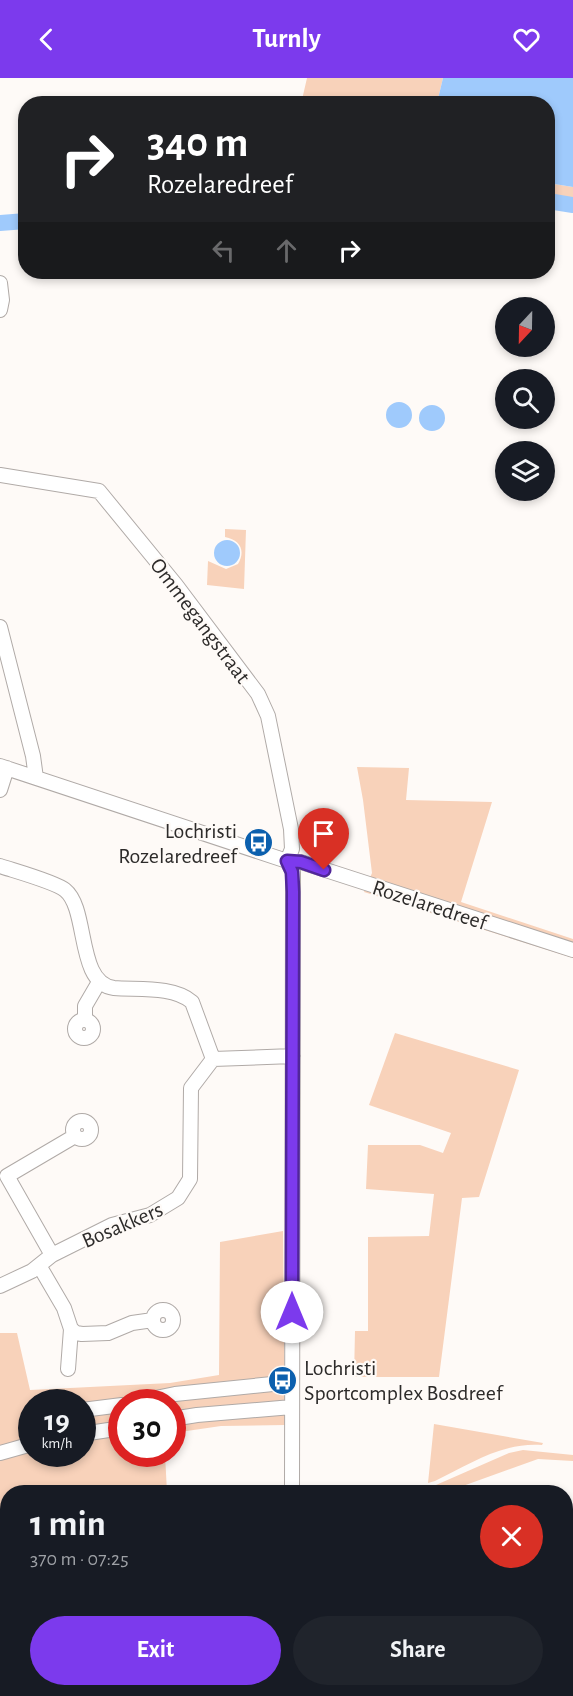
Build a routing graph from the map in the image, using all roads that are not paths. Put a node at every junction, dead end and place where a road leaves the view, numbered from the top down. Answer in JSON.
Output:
{"nodes":[{"id":1,"x":0,"y":284,"type":"edge"},
{"id":2,"x":0,"y":310,"type":"edge"},
{"id":3,"x":0,"y":475,"type":"edge"},
{"id":4,"x":0,"y":627,"type":"edge"},
{"id":5,"x":3,"y":767,"type":"edge"},
{"id":6,"x":36,"y":778,"type":"junction"},
{"id":7,"x":0,"y":790,"type":"edge"},
{"id":8,"x":287,"y":861,"type":"junction"},
{"id":9,"x":0,"y":866,"type":"edge"},
{"id":10,"x":573,"y":950,"type":"edge"},
{"id":11,"x":99,"y":982,"type":"junction"},
{"id":12,"x":85,"y":1020,"type":"dead end"},
{"id":13,"x":293,"y":1056,"type":"junction"},
{"id":14,"x":213,"y":1059,"type":"junction"},
{"id":15,"x":75,"y":1136,"type":"dead end"},
{"id":16,"x":4,"y":1176,"type":"edge"},
{"id":17,"x":52,"y":1255,"type":"junction"},
{"id":18,"x":40,"y":1267,"type":"junction"},
{"id":19,"x":0,"y":1286,"type":"edge"},
{"id":20,"x":153,"y":1320,"type":"dead end"},
{"id":21,"x":71,"y":1329,"type":"junction"},
{"id":22,"x":68,"y":1369,"type":"dead end"},
{"id":23,"x":292,"y":1382,"type":"junction"},
{"id":24,"x":186,"y":1393,"type":"edge"},
{"id":25,"x":292,"y":1407,"type":"junction"},
{"id":26,"x":186,"y":1417,"type":"edge"},
{"id":27,"x":18,"y":1448,"type":"edge"},
{"id":28,"x":0,"y":1453,"type":"edge"},
{"id":29,"x":292,"y":1485,"type":"edge"}],
"edges":[{"from":1,"to":2,"type":"street"},
{"from":3,"to":8,"type":"street","name":"Ommegangstraat"},
{"from":4,"to":6,"type":"street"},
{"from":5,"to":6,"type":"street","name":"Rozelaredreef"},
{"from":5,"to":7,"type":"street"},
{"from":6,"to":8,"type":"street","name":"Rozelaredreef"},
{"from":8,"to":10,"type":"street","name":"Rozelaredreef"},
{"from":8,"to":13,"type":"street","name":"Ommegangstraat"},
{"from":9,"to":11,"type":"street"},
{"from":11,"to":12,"type":"street"},
{"from":11,"to":14,"type":"street"},
{"from":13,"to":14,"type":"street"},
{"from":13,"to":23,"type":"street","name":"Ommegangstraat"},
{"from":14,"to":17,"type":"street","name":"Bosakkers"},
{"from":15,"to":16,"type":"street","name":"Bosakkers"},
{"from":16,"to":17,"type":"street","name":"Bosakkers"},
{"from":17,"to":18,"type":"street","name":"Bosakkers"},
{"from":18,"to":19,"type":"street","name":"Bosakkers"},
{"from":18,"to":21,"type":"street"},
{"from":20,"to":21,"type":"street"},
{"from":21,"to":22,"type":"street"},
{"from":23,"to":24,"type":"street"},
{"from":23,"to":25,"type":"street","name":"Ommegangstraat"},
{"from":25,"to":26,"type":"street"},
{"from":25,"to":29,"type":"street","name":"Ommegangstraat"},
{"from":27,"to":28,"type":"street"}]}
